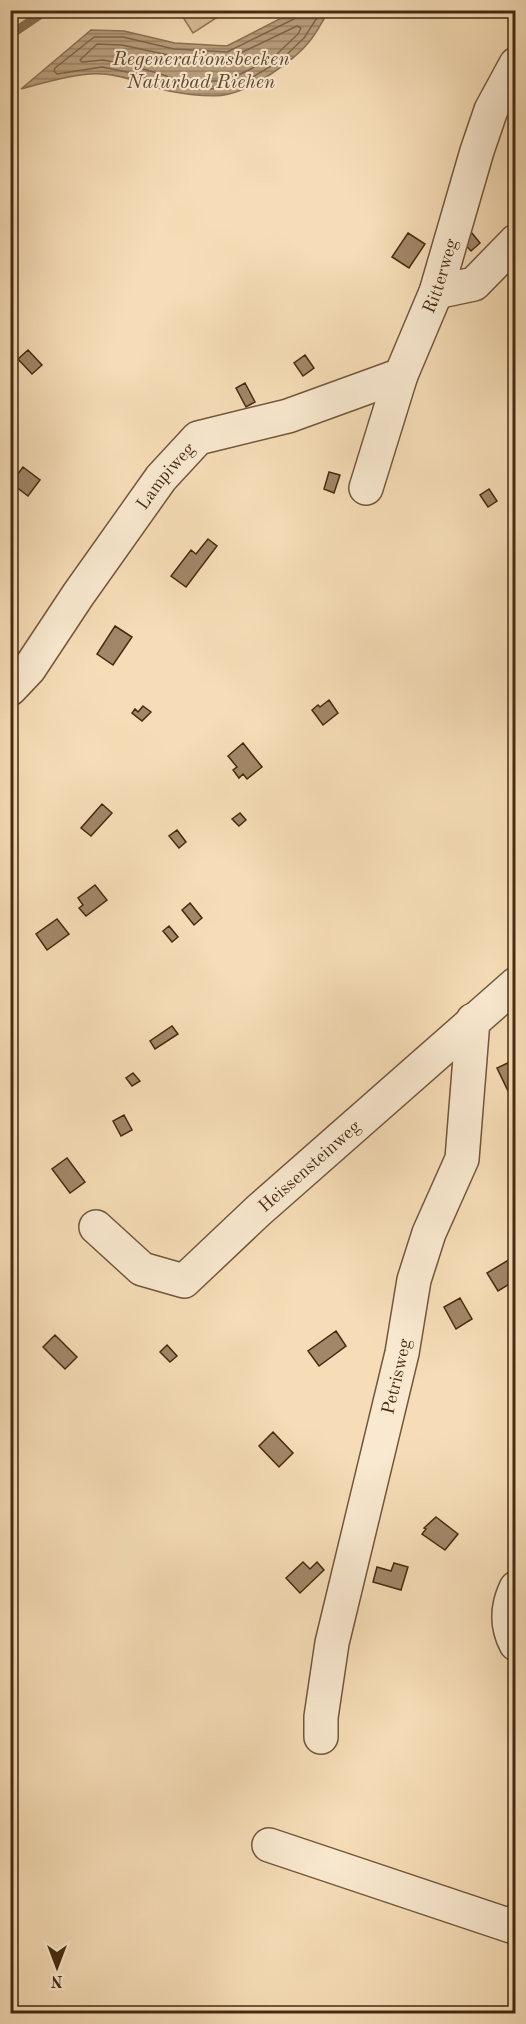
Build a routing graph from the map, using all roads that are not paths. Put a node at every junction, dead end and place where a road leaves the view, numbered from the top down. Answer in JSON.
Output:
{"nodes":[{"id":1,"x":516,"y":64,"type":"edge"},
{"id":2,"x":516,"y":241,"type":"edge"},
{"id":3,"x":436,"y":292,"type":"junction"},
{"id":4,"x":401,"y":375,"type":"junction"},
{"id":5,"x":366,"y":488,"type":"dead end"},
{"id":6,"x":10,"y":689,"type":"edge"},
{"id":7,"x":516,"y":984,"type":"edge"},
{"id":8,"x":473,"y":1020,"type":"junction"},
{"id":9,"x":96,"y":1227,"type":"dead end"},
{"id":10,"x":516,"y":1588,"type":"edge"},
{"id":11,"x":516,"y":1644,"type":"edge"},
{"id":12,"x":321,"y":1737,"type":"dead end"},
{"id":13,"x":269,"y":1845,"type":"dead end"},
{"id":14,"x":513,"y":1923,"type":"edge"}],
"edges":[{"from":1,"to":3,"type":"street","name":"Ritterweg"},
{"from":2,"to":3,"type":"street"},
{"from":3,"to":4,"type":"street","name":"Ritterweg"},
{"from":4,"to":5,"type":"street","name":"Ritterweg"},
{"from":4,"to":6,"type":"street","name":"Lampiweg"},
{"from":7,"to":8,"type":"street","name":"Heissensteinweg"},
{"from":8,"to":9,"type":"street","name":"Heissensteinweg"},
{"from":8,"to":12,"type":"street","name":"Petrisweg"},
{"from":10,"to":11,"type":"street"},
{"from":13,"to":14,"type":"street"}]}
